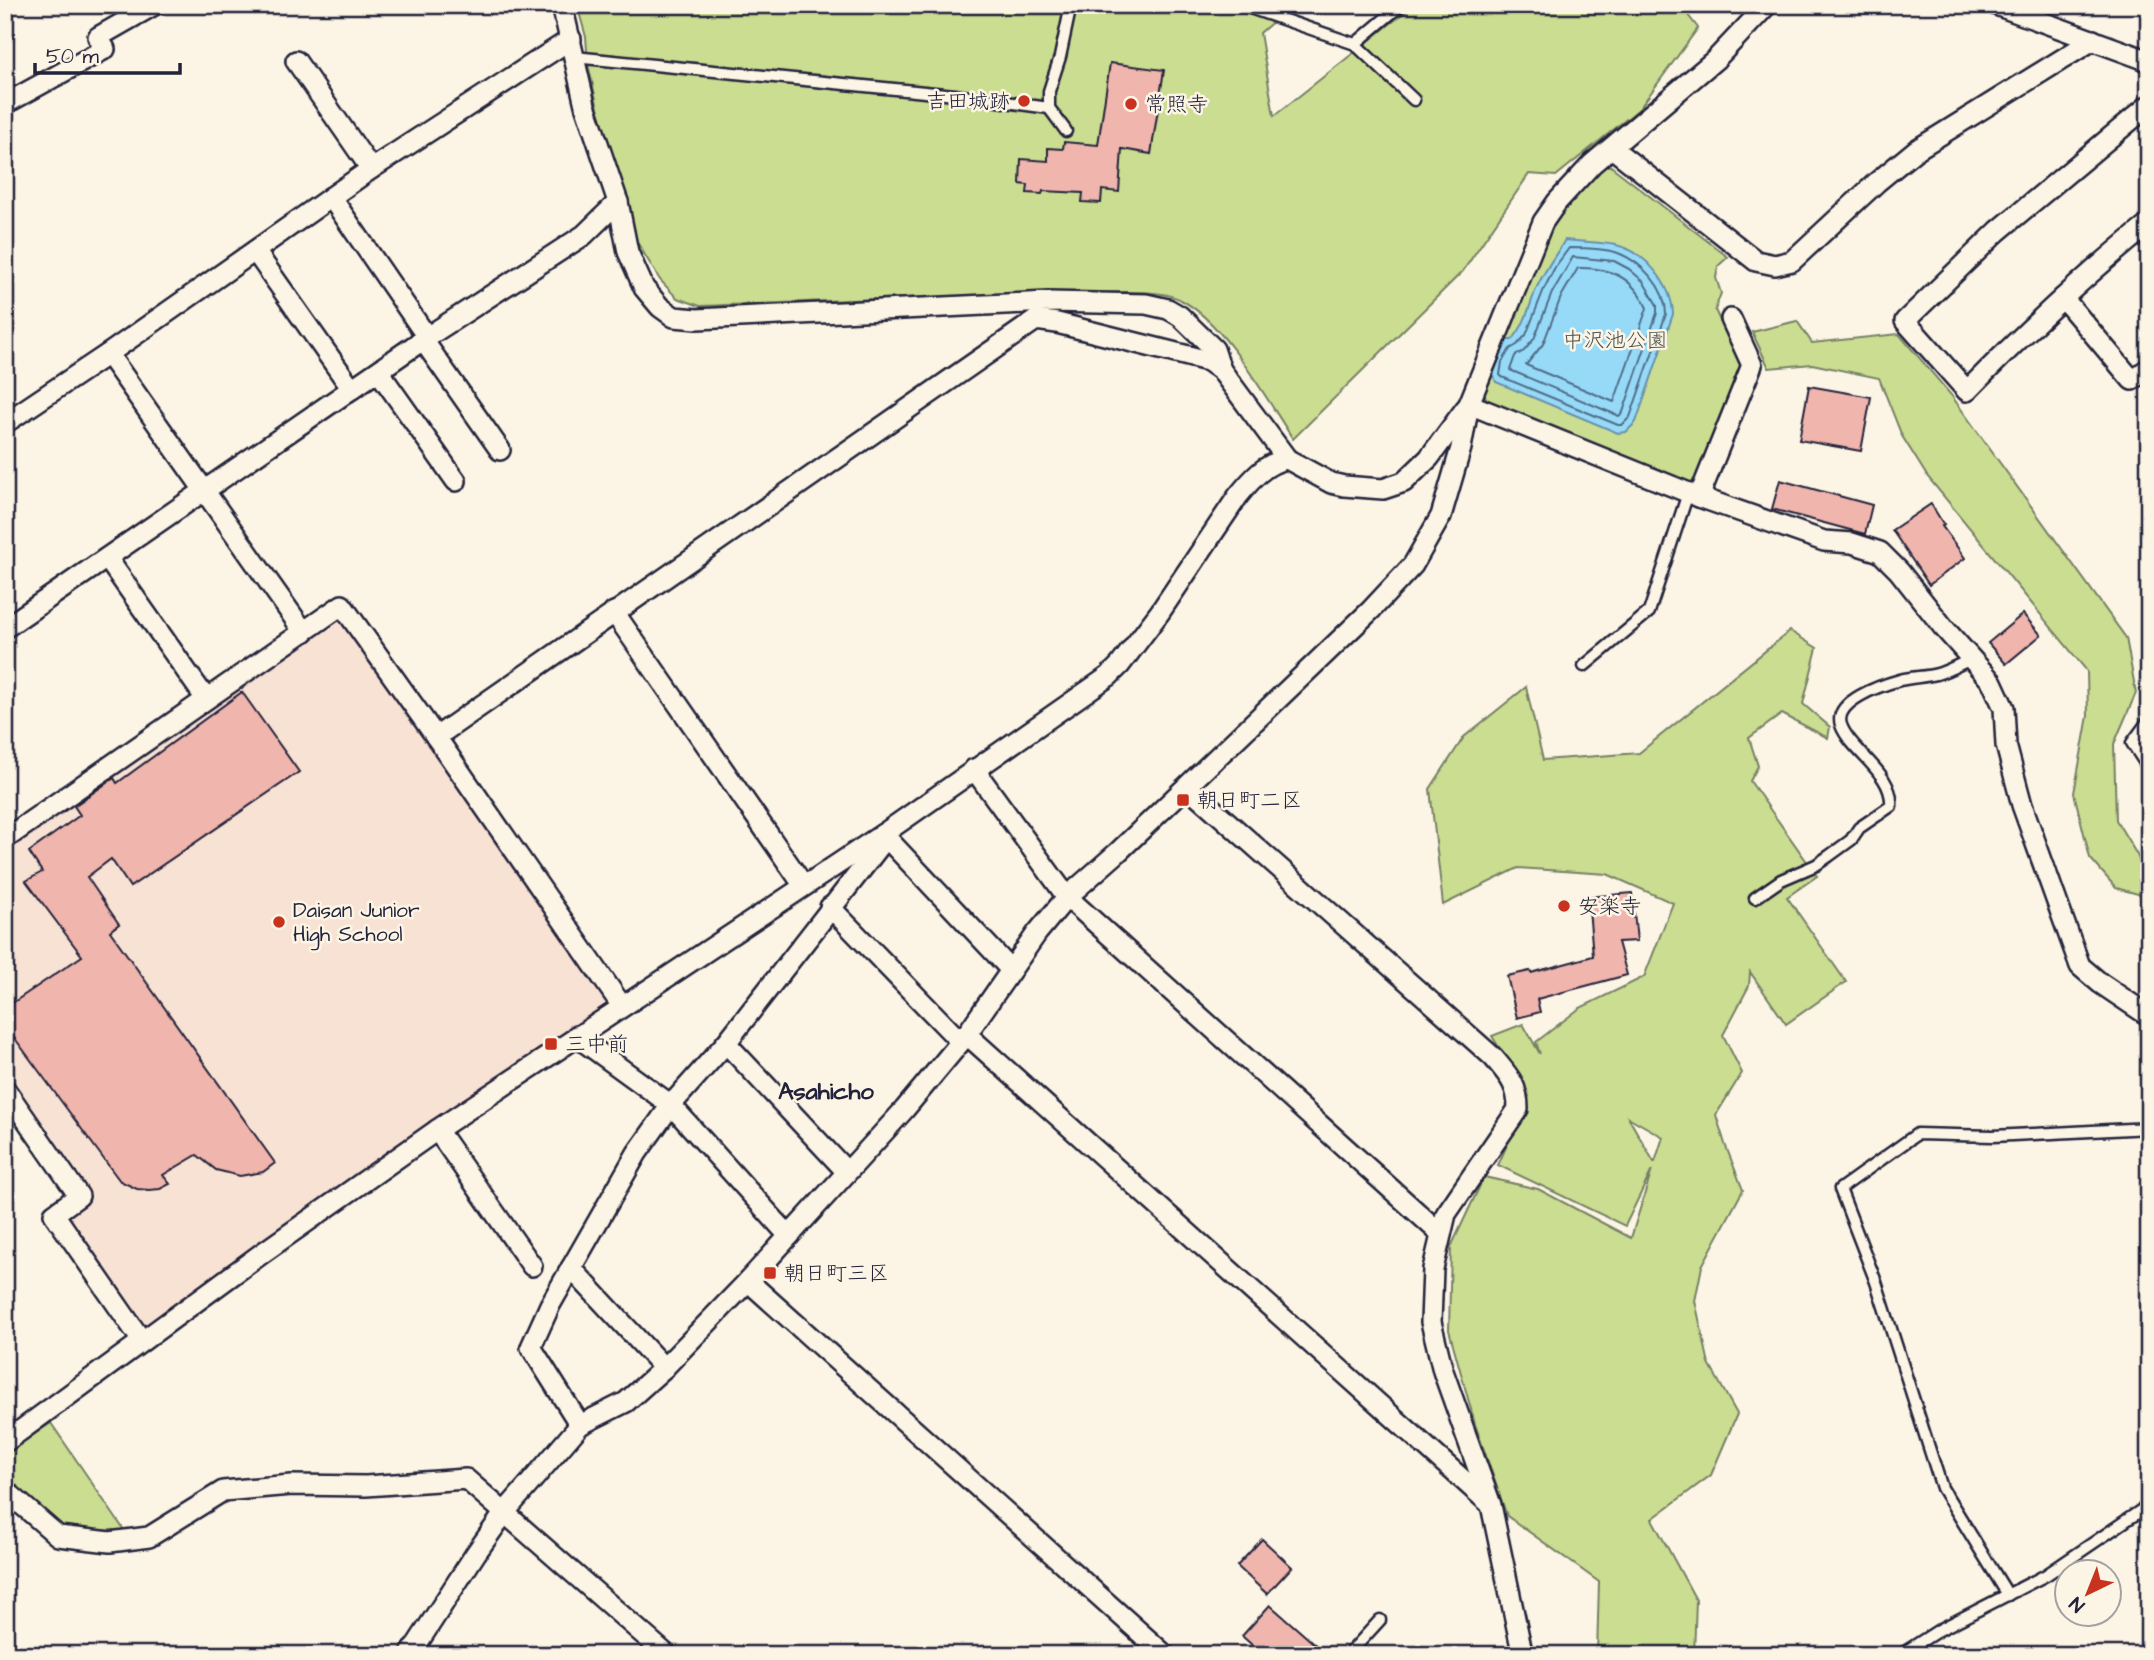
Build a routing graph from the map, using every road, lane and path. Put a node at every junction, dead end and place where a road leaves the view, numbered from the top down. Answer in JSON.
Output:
{"nodes":[{"id":1,"x":154,"y":5,"type":"edge"},
{"id":2,"x":562,"y":5,"type":"edge"},
{"id":3,"x":1071,"y":5,"type":"edge"},
{"id":4,"x":1241,"y":5,"type":"edge"},
{"id":5,"x":1401,"y":5,"type":"edge"},
{"id":6,"x":1768,"y":5,"type":"edge"},
{"id":7,"x":1996,"y":5,"type":"edge"},
{"id":8,"x":2093,"y":40,"type":"junction"},
{"id":9,"x":1355,"y":44,"type":"junction"},
{"id":10,"x":572,"y":48,"type":"junction"},
{"id":11,"x":296,"y":61,"type":"dead end"},
{"id":12,"x":2149,"y":61,"type":"edge"},
{"id":13,"x":1414,"y":100,"type":"dead end"},
{"id":14,"x":5,"y":104,"type":"edge"},
{"id":15,"x":2149,"y":105,"type":"edge"},
{"id":16,"x":1049,"y":108,"type":"junction"},
{"id":17,"x":1066,"y":131,"type":"dead end"},
{"id":18,"x":1612,"y":148,"type":"junction"},
{"id":19,"x":371,"y":169,"type":"junction"},
{"id":20,"x":331,"y":197,"type":"junction"},
{"id":21,"x":618,"y":202,"type":"junction"},
{"id":22,"x":2149,"y":224,"type":"edge"},
{"id":23,"x":255,"y":251,"type":"junction"},
{"id":24,"x":2063,"y":298,"type":"junction"},
{"id":25,"x":1731,"y":319,"type":"dead end"},
{"id":26,"x":425,"y":339,"type":"junction"},
{"id":27,"x":108,"y":354,"type":"junction"},
{"id":28,"x":2149,"y":368,"type":"edge"},
{"id":29,"x":1221,"y":370,"type":"junction"},
{"id":30,"x":379,"y":372,"type":"junction"},
{"id":31,"x":352,"y":389,"type":"junction"},
{"id":32,"x":1469,"y":404,"type":"junction"},
{"id":33,"x":5,"y":424,"type":"edge"},
{"id":34,"x":500,"y":450,"type":"dead end"},
{"id":35,"x":1287,"y":459,"type":"junction"},
{"id":36,"x":456,"y":481,"type":"dead end"},
{"id":37,"x":204,"y":491,"type":"junction"},
{"id":38,"x":1694,"y":495,"type":"junction"},
{"id":39,"x":107,"y":558,"type":"junction"},
{"id":40,"x":614,"y":612,"type":"junction"},
{"id":41,"x":5,"y":628,"type":"edge"},
{"id":42,"x":304,"y":632,"type":"junction"},
{"id":43,"x":1972,"y":659,"type":"junction"},
{"id":44,"x":1584,"y":666,"type":"dead end"},
{"id":45,"x":206,"y":699,"type":"junction"},
{"id":46,"x":2149,"y":720,"type":"edge"},
{"id":47,"x":436,"y":737,"type":"junction"},
{"id":48,"x":974,"y":769,"type":"junction"},
{"id":49,"x":2149,"y":769,"type":"edge"},
{"id":50,"x":1188,"y":787,"type":"junction"},
{"id":51,"x":883,"y":834,"type":"junction"},
{"id":52,"x":5,"y":839,"type":"edge"},
{"id":53,"x":804,"y":886,"type":"junction"},
{"id":54,"x":1067,"y":897,"type":"junction"},
{"id":55,"x":1755,"y":898,"type":"dead end"},
{"id":56,"x":830,"y":907,"type":"junction"},
{"id":57,"x":1011,"y":970,"type":"junction"},
{"id":58,"x":622,"y":1006,"type":"junction"},
{"id":59,"x":2149,"y":1016,"type":"edge"},
{"id":60,"x":576,"y":1036,"type":"junction"},
{"id":61,"x":964,"y":1038,"type":"junction"},
{"id":62,"x":726,"y":1043,"type":"junction"},
{"id":63,"x":5,"y":1088,"type":"edge"},
{"id":64,"x":671,"y":1105,"type":"junction"},
{"id":65,"x":2149,"y":1128,"type":"edge"},
{"id":66,"x":437,"y":1130,"type":"junction"},
{"id":67,"x":846,"y":1171,"type":"junction"},
{"id":68,"x":1441,"y":1234,"type":"junction"},
{"id":69,"x":789,"y":1236,"type":"junction"},
{"id":70,"x":532,"y":1266,"type":"dead end"},
{"id":71,"x":571,"y":1268,"type":"junction"},
{"id":72,"x":748,"y":1281,"type":"junction"},
{"id":73,"x":142,"y":1341,"type":"junction"},
{"id":74,"x":664,"y":1368,"type":"junction"},
{"id":75,"x":580,"y":1425,"type":"junction"},
{"id":76,"x":7,"y":1436,"type":"edge"},
{"id":77,"x":5,"y":1490,"type":"edge"},
{"id":78,"x":1491,"y":1505,"type":"junction"},
{"id":79,"x":2149,"y":1505,"type":"edge"},
{"id":80,"x":505,"y":1513,"type":"junction"},
{"id":81,"x":2008,"y":1595,"type":"junction"},
{"id":82,"x":1380,"y":1620,"type":"dead end"},
{"id":83,"x":410,"y":1655,"type":"edge"},
{"id":84,"x":667,"y":1655,"type":"edge"},
{"id":85,"x":1165,"y":1655,"type":"edge"},
{"id":86,"x":1348,"y":1655,"type":"edge"},
{"id":87,"x":1519,"y":1655,"type":"edge"},
{"id":88,"x":1900,"y":1655,"type":"edge"}],
"edges":[{"from":1,"to":14,"type":"street"},
{"from":2,"to":10,"type":"street"},
{"from":3,"to":16,"type":"lane"},
{"from":4,"to":9,"type":"lane"},
{"from":5,"to":9,"type":"lane"},
{"from":6,"to":18,"type":"street"},
{"from":7,"to":8,"type":"street"},
{"from":8,"to":12,"type":"street"},
{"from":8,"to":18,"type":"street"},
{"from":9,"to":13,"type":"lane"},
{"from":10,"to":16,"type":"lane"},
{"from":10,"to":19,"type":"street"},
{"from":10,"to":21,"type":"street"},
{"from":11,"to":19,"type":"street"},
{"from":15,"to":24,"type":"street"},
{"from":16,"to":17,"type":"lane"},
{"from":18,"to":32,"type":"street"},
{"from":19,"to":20,"type":"street"},
{"from":20,"to":23,"type":"street"},
{"from":20,"to":26,"type":"street"},
{"from":21,"to":26,"type":"street"},
{"from":21,"to":29,"type":"street"},
{"from":22,"to":24,"type":"street"},
{"from":23,"to":27,"type":"street"},
{"from":23,"to":31,"type":"street"},
{"from":24,"to":28,"type":"street"},
{"from":25,"to":38,"type":"street"},
{"from":26,"to":30,"type":"street"},
{"from":26,"to":34,"type":"street"},
{"from":27,"to":33,"type":"street"},
{"from":27,"to":37,"type":"street"},
{"from":29,"to":35,"type":"street"},
{"from":29,"to":40,"type":"street"},
{"from":30,"to":31,"type":"street"},
{"from":30,"to":36,"type":"street"},
{"from":31,"to":37,"type":"street"},
{"from":32,"to":35,"type":"street"},
{"from":32,"to":38,"type":"street"},
{"from":32,"to":50,"type":"street"},
{"from":35,"to":48,"type":"street"},
{"from":37,"to":39,"type":"street"},
{"from":37,"to":42,"type":"street"},
{"from":38,"to":43,"type":"street"},
{"from":38,"to":44,"type":"lane"},
{"from":39,"to":41,"type":"street"},
{"from":39,"to":45,"type":"street"},
{"from":40,"to":47,"type":"street"},
{"from":40,"to":53,"type":"street"},
{"from":42,"to":45,"type":"street"},
{"from":42,"to":47,"type":"street"},
{"from":43,"to":55,"type":"lane"},
{"from":43,"to":59,"type":"street"},
{"from":45,"to":52,"type":"street"},
{"from":46,"to":49,"type":"lane"},
{"from":47,"to":58,"type":"street"},
{"from":48,"to":51,"type":"street"},
{"from":48,"to":54,"type":"street"},
{"from":50,"to":54,"type":"street"},
{"from":50,"to":68,"type":"street"},
{"from":51,"to":53,"type":"street"},
{"from":51,"to":56,"type":"street"},
{"from":51,"to":57,"type":"street"},
{"from":53,"to":58,"type":"street"},
{"from":54,"to":57,"type":"street"},
{"from":54,"to":68,"type":"street"},
{"from":56,"to":61,"type":"street"},
{"from":56,"to":62,"type":"street"},
{"from":57,"to":61,"type":"street"},
{"from":58,"to":60,"type":"street"},
{"from":60,"to":64,"type":"street"},
{"from":60,"to":66,"type":"street"},
{"from":61,"to":67,"type":"street"},
{"from":61,"to":78,"type":"street"},
{"from":62,"to":64,"type":"street"},
{"from":62,"to":67,"type":"street"},
{"from":63,"to":73,"type":"street"},
{"from":64,"to":69,"type":"street"},
{"from":64,"to":71,"type":"street"},
{"from":65,"to":81,"type":"lane"},
{"from":66,"to":70,"type":"street"},
{"from":66,"to":73,"type":"street"},
{"from":67,"to":69,"type":"street"},
{"from":68,"to":78,"type":"street"},
{"from":69,"to":72,"type":"street"},
{"from":71,"to":74,"type":"street"},
{"from":71,"to":75,"type":"street"},
{"from":72,"to":74,"type":"street"},
{"from":72,"to":85,"type":"street"},
{"from":73,"to":76,"type":"street"},
{"from":74,"to":75,"type":"street"},
{"from":75,"to":80,"type":"street"},
{"from":77,"to":80,"type":"street"},
{"from":78,"to":87,"type":"street"},
{"from":79,"to":81,"type":"lane"},
{"from":80,"to":83,"type":"street"},
{"from":80,"to":84,"type":"street"},
{"from":81,"to":88,"type":"lane"},
{"from":82,"to":86,"type":"lane"}]}
